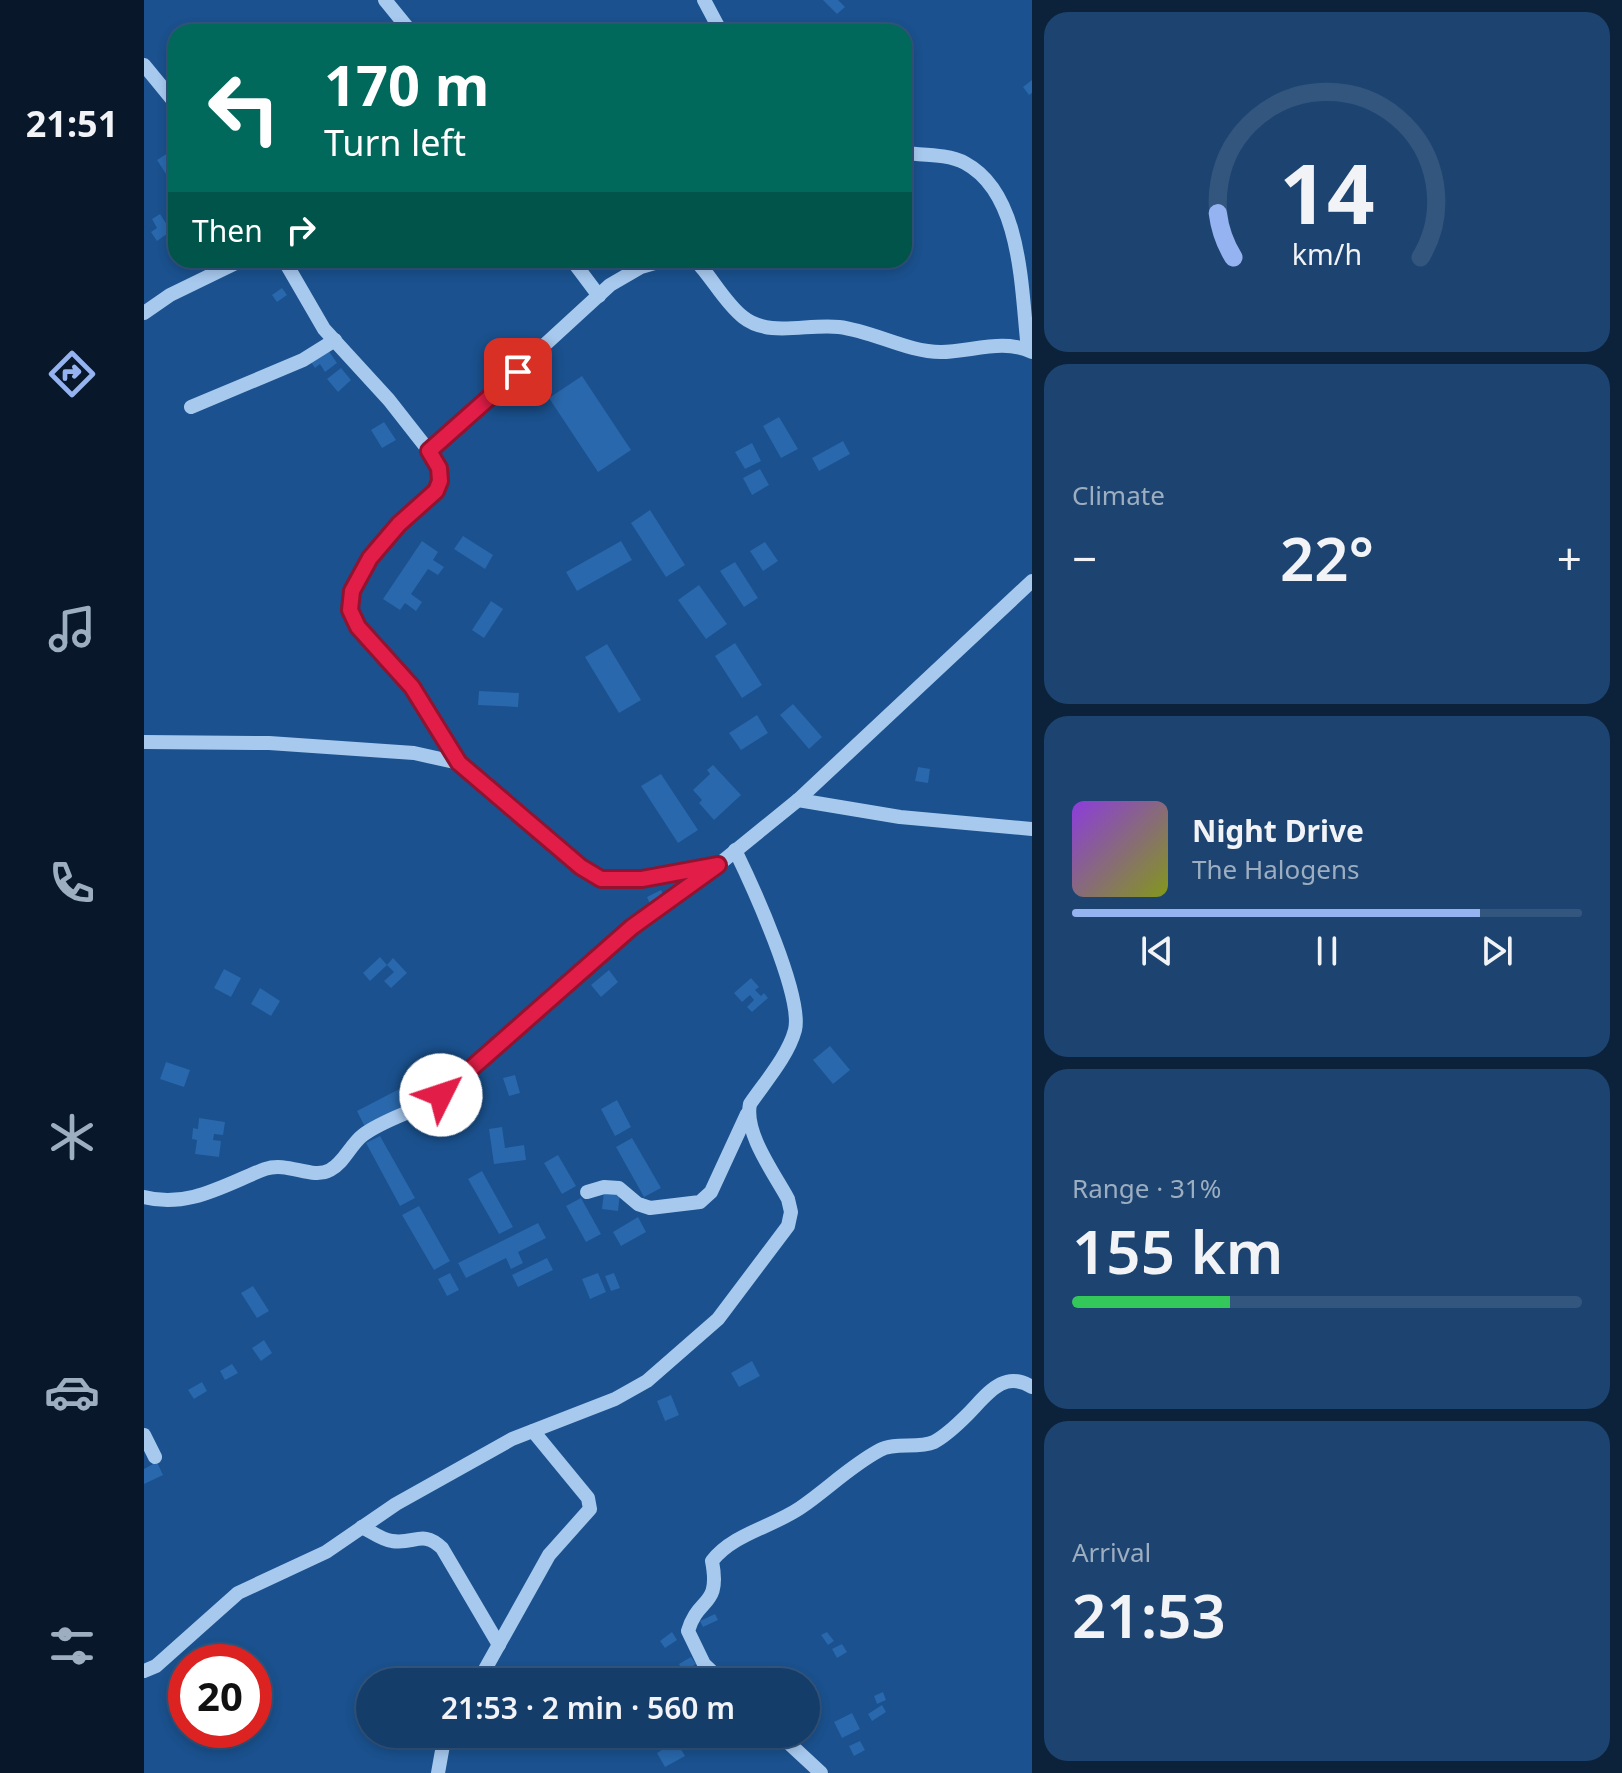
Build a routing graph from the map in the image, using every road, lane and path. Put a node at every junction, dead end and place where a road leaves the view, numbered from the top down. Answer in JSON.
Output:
{"nodes":[{"id":1,"x":385,"y":0,"type":"edge"},
{"id":2,"x":704,"y":0,"type":"edge"},
{"id":3,"x":404,"y":24,"type":"edge"},
{"id":4,"x":717,"y":24,"type":"edge"},
{"id":5,"x":144,"y":65,"type":"edge"},
{"id":6,"x":168,"y":94,"type":"edge"},
{"id":7,"x":912,"y":154,"type":"edge"},
{"id":8,"x":226,"y":268,"type":"edge"},
{"id":9,"x":289,"y":268,"type":"edge"},
{"id":10,"x":578,"y":268,"type":"edge"},
{"id":11,"x":639,"y":268,"type":"edge"},
{"id":12,"x":702,"y":268,"type":"edge"},
{"id":13,"x":599,"y":296,"type":"junction"},
{"id":14,"x":144,"y":313,"type":"edge"},
{"id":15,"x":335,"y":340,"type":"junction"},
{"id":16,"x":1030,"y":351,"type":"edge"},
{"id":17,"x":191,"y":407,"type":"dead end"},
{"id":18,"x":429,"y":451,"type":"junction"},
{"id":19,"x":1032,"y":581,"type":"edge"},
{"id":20,"x":144,"y":742,"type":"edge"},
{"id":21,"x":459,"y":763,"type":"junction"},
{"id":22,"x":798,"y":800,"type":"junction"},
{"id":23,"x":1032,"y":829,"type":"edge"},
{"id":24,"x":735,"y":850,"type":"junction"},
{"id":25,"x":718,"y":865,"type":"junction"},
{"id":26,"x":748,"y":1114,"type":"junction"},
{"id":27,"x":587,"y":1192,"type":"dead end"},
{"id":28,"x":144,"y":1197,"type":"edge"},
{"id":29,"x":1032,"y":1387,"type":"edge"},
{"id":30,"x":533,"y":1431,"type":"junction"},
{"id":31,"x":144,"y":1435,"type":"edge"},
{"id":32,"x":155,"y":1457,"type":"dead end"},
{"id":33,"x":362,"y":1527,"type":"junction"},
{"id":34,"x":499,"y":1645,"type":"junction"},
{"id":35,"x":486,"y":1668,"type":"edge"},
{"id":36,"x":708,"y":1668,"type":"edge"},
{"id":37,"x":144,"y":1671,"type":"edge"},
{"id":38,"x":442,"y":1748,"type":"edge"},
{"id":39,"x":794,"y":1748,"type":"edge"},
{"id":40,"x":438,"y":1773,"type":"edge"},
{"id":41,"x":821,"y":1773,"type":"edge"}],
"edges":[{"from":1,"to":3,"type":"street"},
{"from":2,"to":4,"type":"street"},
{"from":5,"to":6,"type":"street"},
{"from":7,"to":16,"type":"street"},
{"from":8,"to":14,"type":"street"},
{"from":9,"to":15,"type":"street"},
{"from":10,"to":13,"type":"street"},
{"from":11,"to":13,"type":"street"},
{"from":12,"to":16,"type":"street"},
{"from":13,"to":18,"type":"street"},
{"from":15,"to":17,"type":"street"},
{"from":15,"to":18,"type":"street"},
{"from":18,"to":21,"type":"street"},
{"from":19,"to":22,"type":"street"},
{"from":20,"to":21,"type":"street"},
{"from":21,"to":25,"type":"street"},
{"from":22,"to":23,"type":"street"},
{"from":22,"to":24,"type":"street"},
{"from":24,"to":25,"type":"street"},
{"from":24,"to":26,"type":"street"},
{"from":25,"to":28,"type":"street"},
{"from":26,"to":27,"type":"street"},
{"from":26,"to":30,"type":"street"},
{"from":29,"to":36,"type":"street"},
{"from":30,"to":33,"type":"street"},
{"from":30,"to":34,"type":"street"},
{"from":31,"to":32,"type":"street"},
{"from":33,"to":34,"type":"street"},
{"from":33,"to":37,"type":"street"},
{"from":34,"to":35,"type":"street"},
{"from":38,"to":40,"type":"street"},
{"from":39,"to":41,"type":"street"}]}
